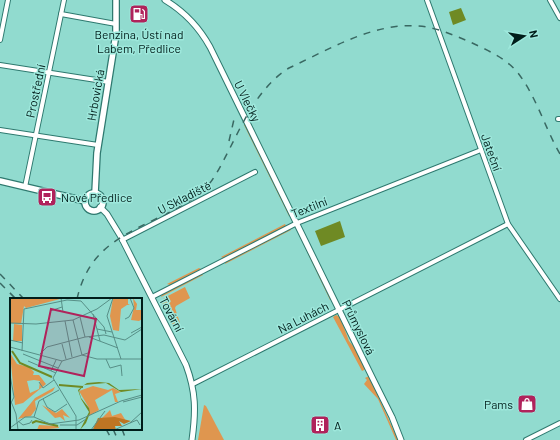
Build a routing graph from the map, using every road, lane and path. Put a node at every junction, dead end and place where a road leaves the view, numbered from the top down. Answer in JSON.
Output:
{"nodes":[{"id":1,"x":8,"y":0,"type":"edge"},
{"id":2,"x":64,"y":0,"type":"edge"},
{"id":3,"x":116,"y":0,"type":"edge"},
{"id":4,"x":166,"y":0,"type":"edge"},
{"id":5,"x":428,"y":0,"type":"edge"},
{"id":6,"x":551,"y":0,"type":"edge"},
{"id":7,"x":61,"y":14,"type":"junction"},
{"id":8,"x":560,"y":18,"type":"edge"},
{"id":9,"x":116,"y":24,"type":"junction"},
{"id":10,"x":0,"y":40,"type":"edge"},
{"id":11,"x":0,"y":65,"type":"edge"},
{"id":12,"x":49,"y":73,"type":"junction"},
{"id":13,"x":109,"y":82,"type":"junction"},
{"id":14,"x":0,"y":130,"type":"edge"},
{"id":15,"x":36,"y":135,"type":"junction"},
{"id":16,"x":98,"y":145,"type":"junction"},
{"id":17,"x":481,"y":150,"type":"junction"},
{"id":18,"x":255,"y":172,"type":"dead end"},
{"id":19,"x":0,"y":180,"type":"edge"},
{"id":20,"x":25,"y":186,"type":"junction"},
{"id":21,"x":95,"y":193,"type":"junction"},
{"id":22,"x":85,"y":201,"type":"junction"},
{"id":23,"x":100,"y":208,"type":"junction"},
{"id":24,"x":297,"y":223,"type":"junction"},
{"id":25,"x":508,"y":224,"type":"junction"},
{"id":26,"x":122,"y":240,"type":"junction"},
{"id":27,"x":152,"y":297,"type":"junction"},
{"id":28,"x":560,"y":299,"type":"edge"},
{"id":29,"x":339,"y":310,"type":"junction"},
{"id":30,"x":193,"y":384,"type":"junction"},
{"id":31,"x":560,"y":423,"type":"edge"},
{"id":32,"x":192,"y":440,"type":"edge"},
{"id":33,"x":401,"y":440,"type":"edge"},
{"id":34,"x":526,"y":440,"type":"edge"}],
"edges":[{"from":1,"to":10,"type":"street"},
{"from":2,"to":7,"type":"street","name":"Prostřední"},
{"from":3,"to":9,"type":"main road","name":"Hrbovická"},
{"from":4,"to":24,"type":"street","name":"U Vlečky"},
{"from":5,"to":17,"type":"street","name":"Jateční"},
{"from":6,"to":8,"type":"street"},
{"from":7,"to":9,"type":"street"},
{"from":7,"to":12,"type":"street","name":"Prostřední"},
{"from":9,"to":13,"type":"main road","name":"Hrbovická"},
{"from":11,"to":12,"type":"street"},
{"from":12,"to":13,"type":"street"},
{"from":12,"to":15,"type":"street","name":"Prostřední"},
{"from":13,"to":16,"type":"main road","name":"Hrbovická"},
{"from":14,"to":15,"type":"street"},
{"from":15,"to":16,"type":"street"},
{"from":15,"to":20,"type":"street","name":"Prostřední"},
{"from":16,"to":21,"type":"main road","name":"Hrbovická"},
{"from":17,"to":24,"type":"street","name":"Textilní"},
{"from":17,"to":25,"type":"street","name":"Jateční"},
{"from":18,"to":26,"type":"street","name":"U Skladiště"},
{"from":19,"to":20,"type":"main road"},
{"from":20,"to":22,"type":"main road"},
{"from":21,"to":22,"type":"main road"},
{"from":21,"to":23,"type":"main road"},
{"from":22,"to":23,"type":"main road"},
{"from":23,"to":26,"type":"street","name":"Tovární"},
{"from":24,"to":27,"type":"street","name":"Textilní"},
{"from":24,"to":29,"type":"street","name":"Průmyslová"},
{"from":25,"to":28,"type":"street","name":"Jateční"},
{"from":25,"to":29,"type":"street","name":"Na Luhách"},
{"from":26,"to":27,"type":"street","name":"Tovární"},
{"from":27,"to":30,"type":"street","name":"Tovární"},
{"from":29,"to":30,"type":"street","name":"Na Luhách"},
{"from":29,"to":33,"type":"street","name":"Průmyslová"},
{"from":30,"to":32,"type":"street","name":"Tovární"},
{"from":31,"to":34,"type":"street"}]}
